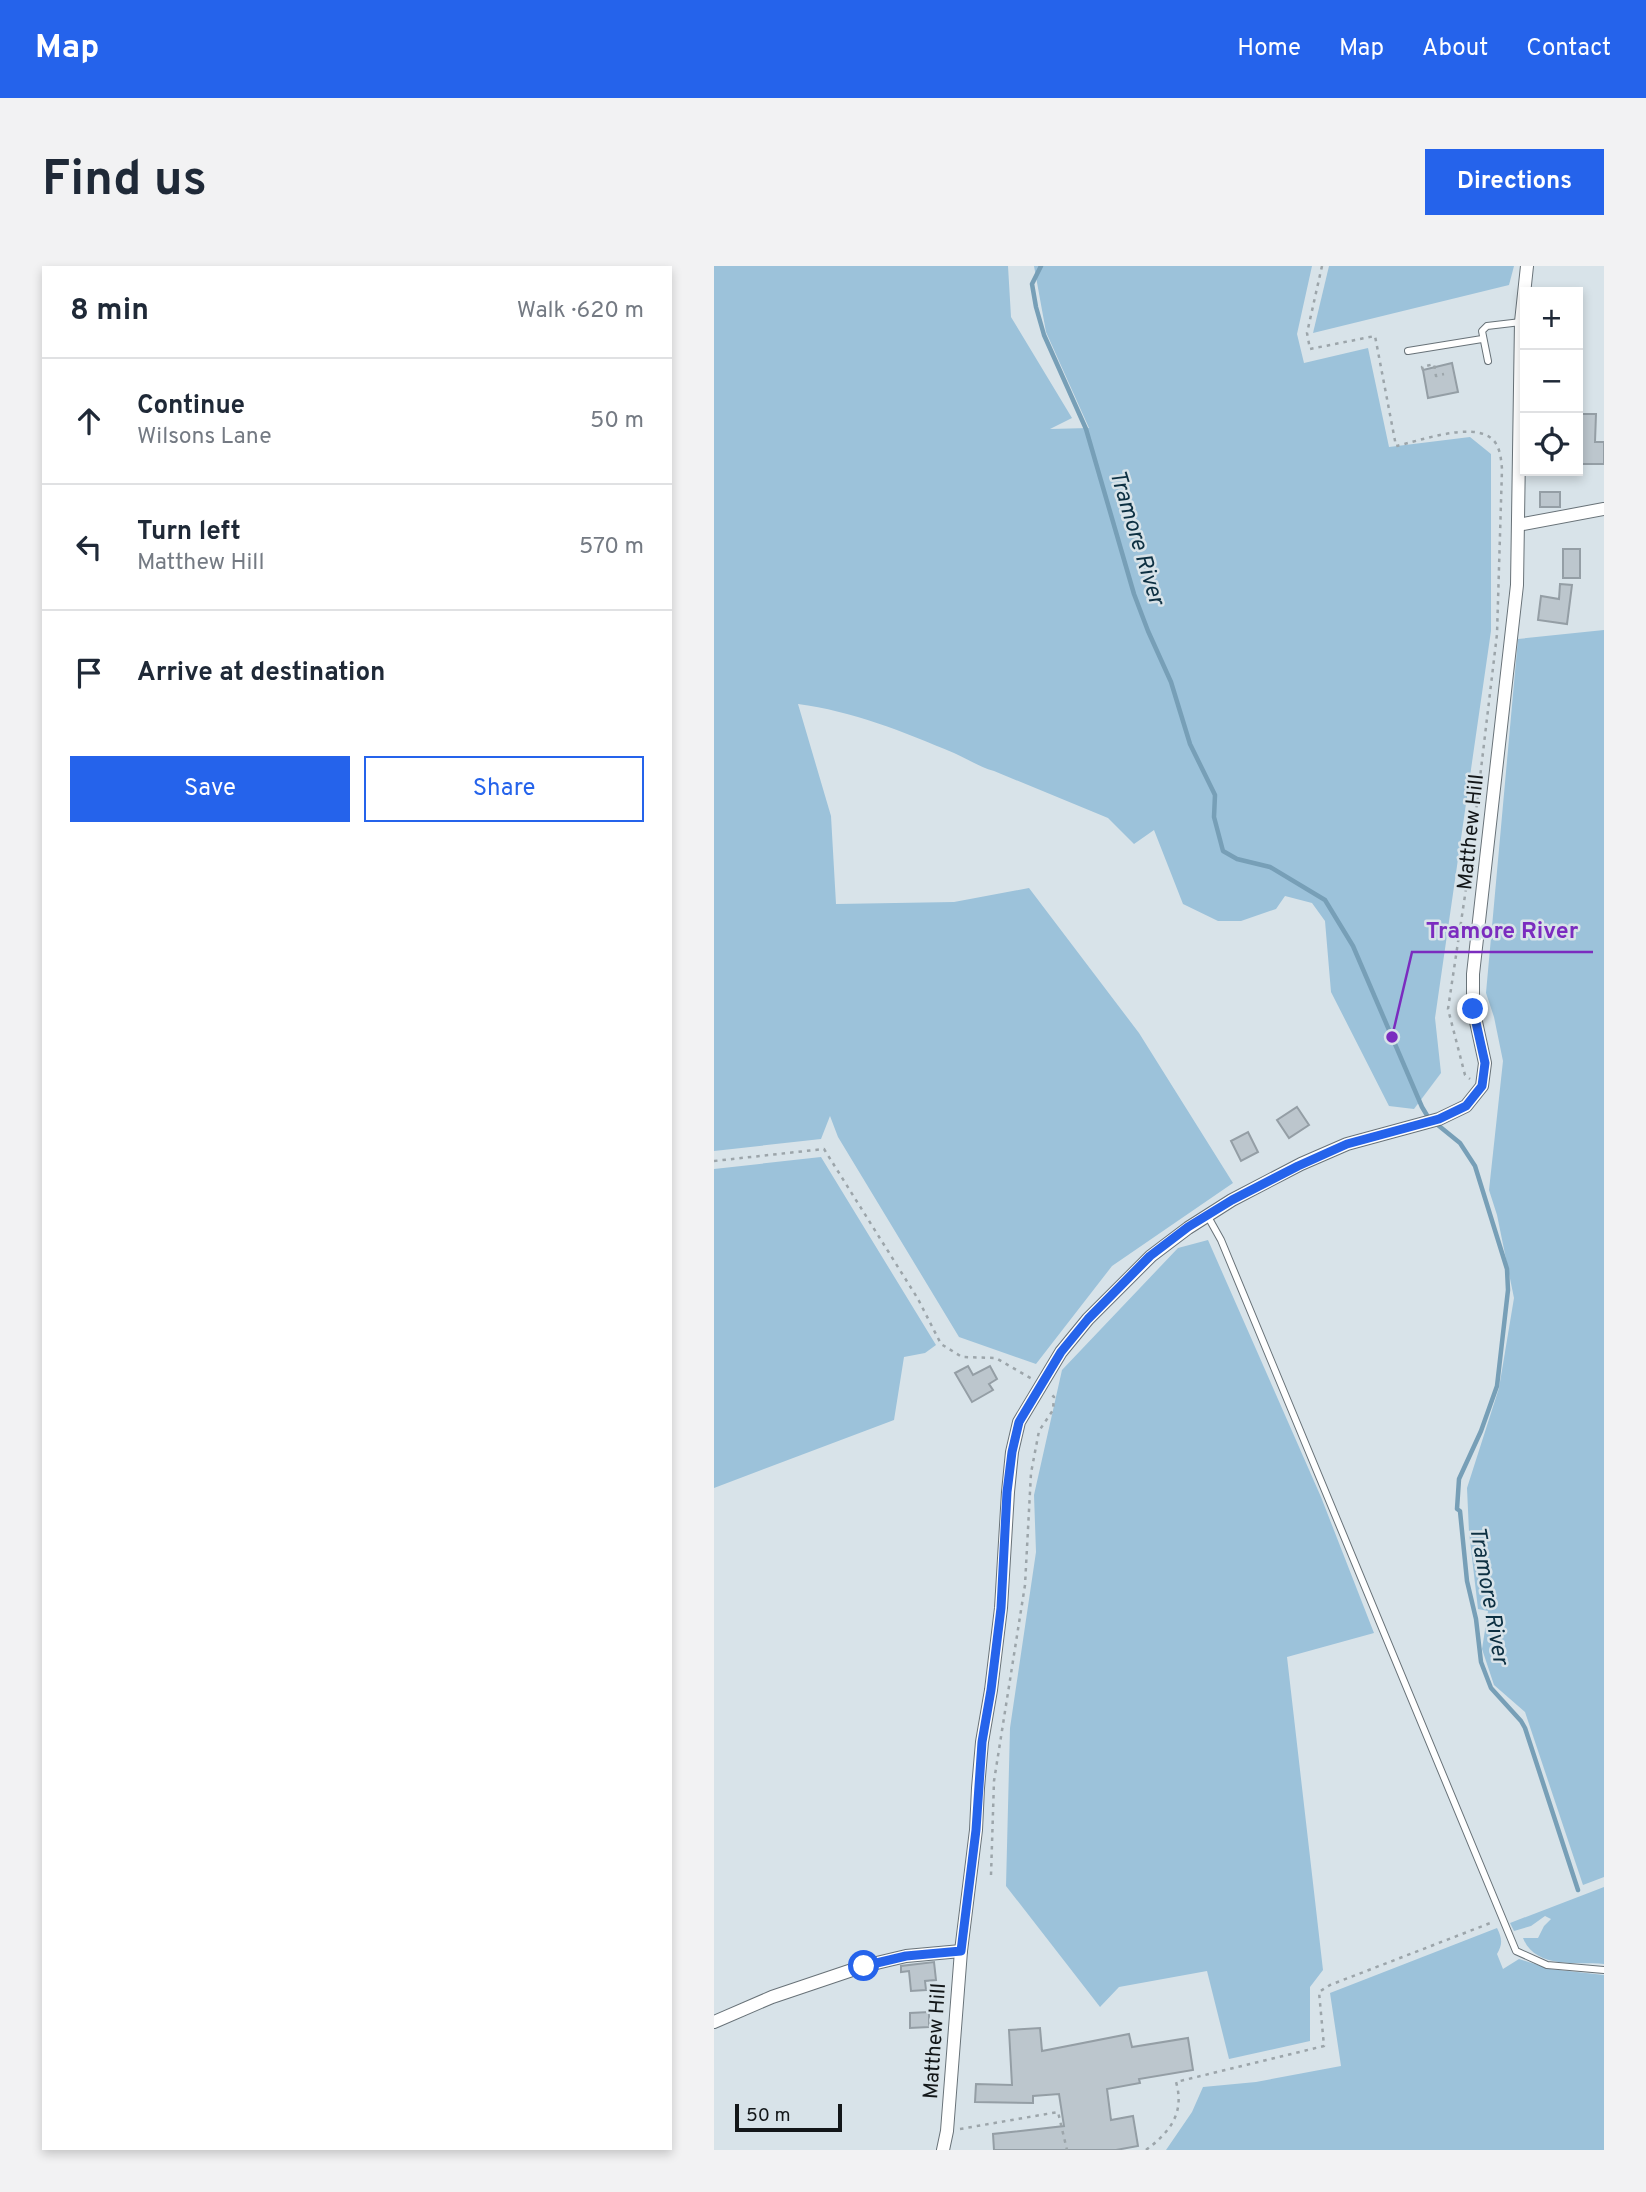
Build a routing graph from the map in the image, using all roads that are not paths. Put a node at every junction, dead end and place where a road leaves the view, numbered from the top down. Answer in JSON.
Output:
{"nodes":[{"id":1,"x":1527,"y":266,"type":"edge"},
{"id":2,"x":1525,"y":287,"type":"edge"},
{"id":3,"x":1520,"y":322,"type":"edge"},
{"id":4,"x":1482,"y":339,"type":"junction"},
{"id":5,"x":1521,"y":350,"type":"edge"},
{"id":6,"x":1408,"y":351,"type":"dead end"},
{"id":7,"x":1488,"y":362,"type":"dead end"},
{"id":8,"x":1604,"y":509,"type":"edge"},
{"id":9,"x":1518,"y":525,"type":"junction"},
{"id":10,"x":1207,"y":1216,"type":"junction"},
{"id":11,"x":961,"y":1951,"type":"junction"},
{"id":12,"x":1604,"y":1970,"type":"edge"},
{"id":13,"x":714,"y":2022,"type":"edge"},
{"id":14,"x":943,"y":2150,"type":"edge"}],
"edges":[{"from":1,"to":2,"type":"street","name":"Matthew Hill"},
{"from":3,"to":4,"type":"lane"},
{"from":4,"to":6,"type":"lane"},
{"from":4,"to":7,"type":"lane"},
{"from":5,"to":9,"type":"street","name":"Matthew Hill"},
{"from":8,"to":9,"type":"street"},
{"from":9,"to":10,"type":"street","name":"Matthew Hill"},
{"from":10,"to":11,"type":"street","name":"Matthew Hill"},
{"from":10,"to":12,"type":"lane"},
{"from":11,"to":13,"type":"street"},
{"from":11,"to":14,"type":"street","name":"Matthew Hill"}]}
